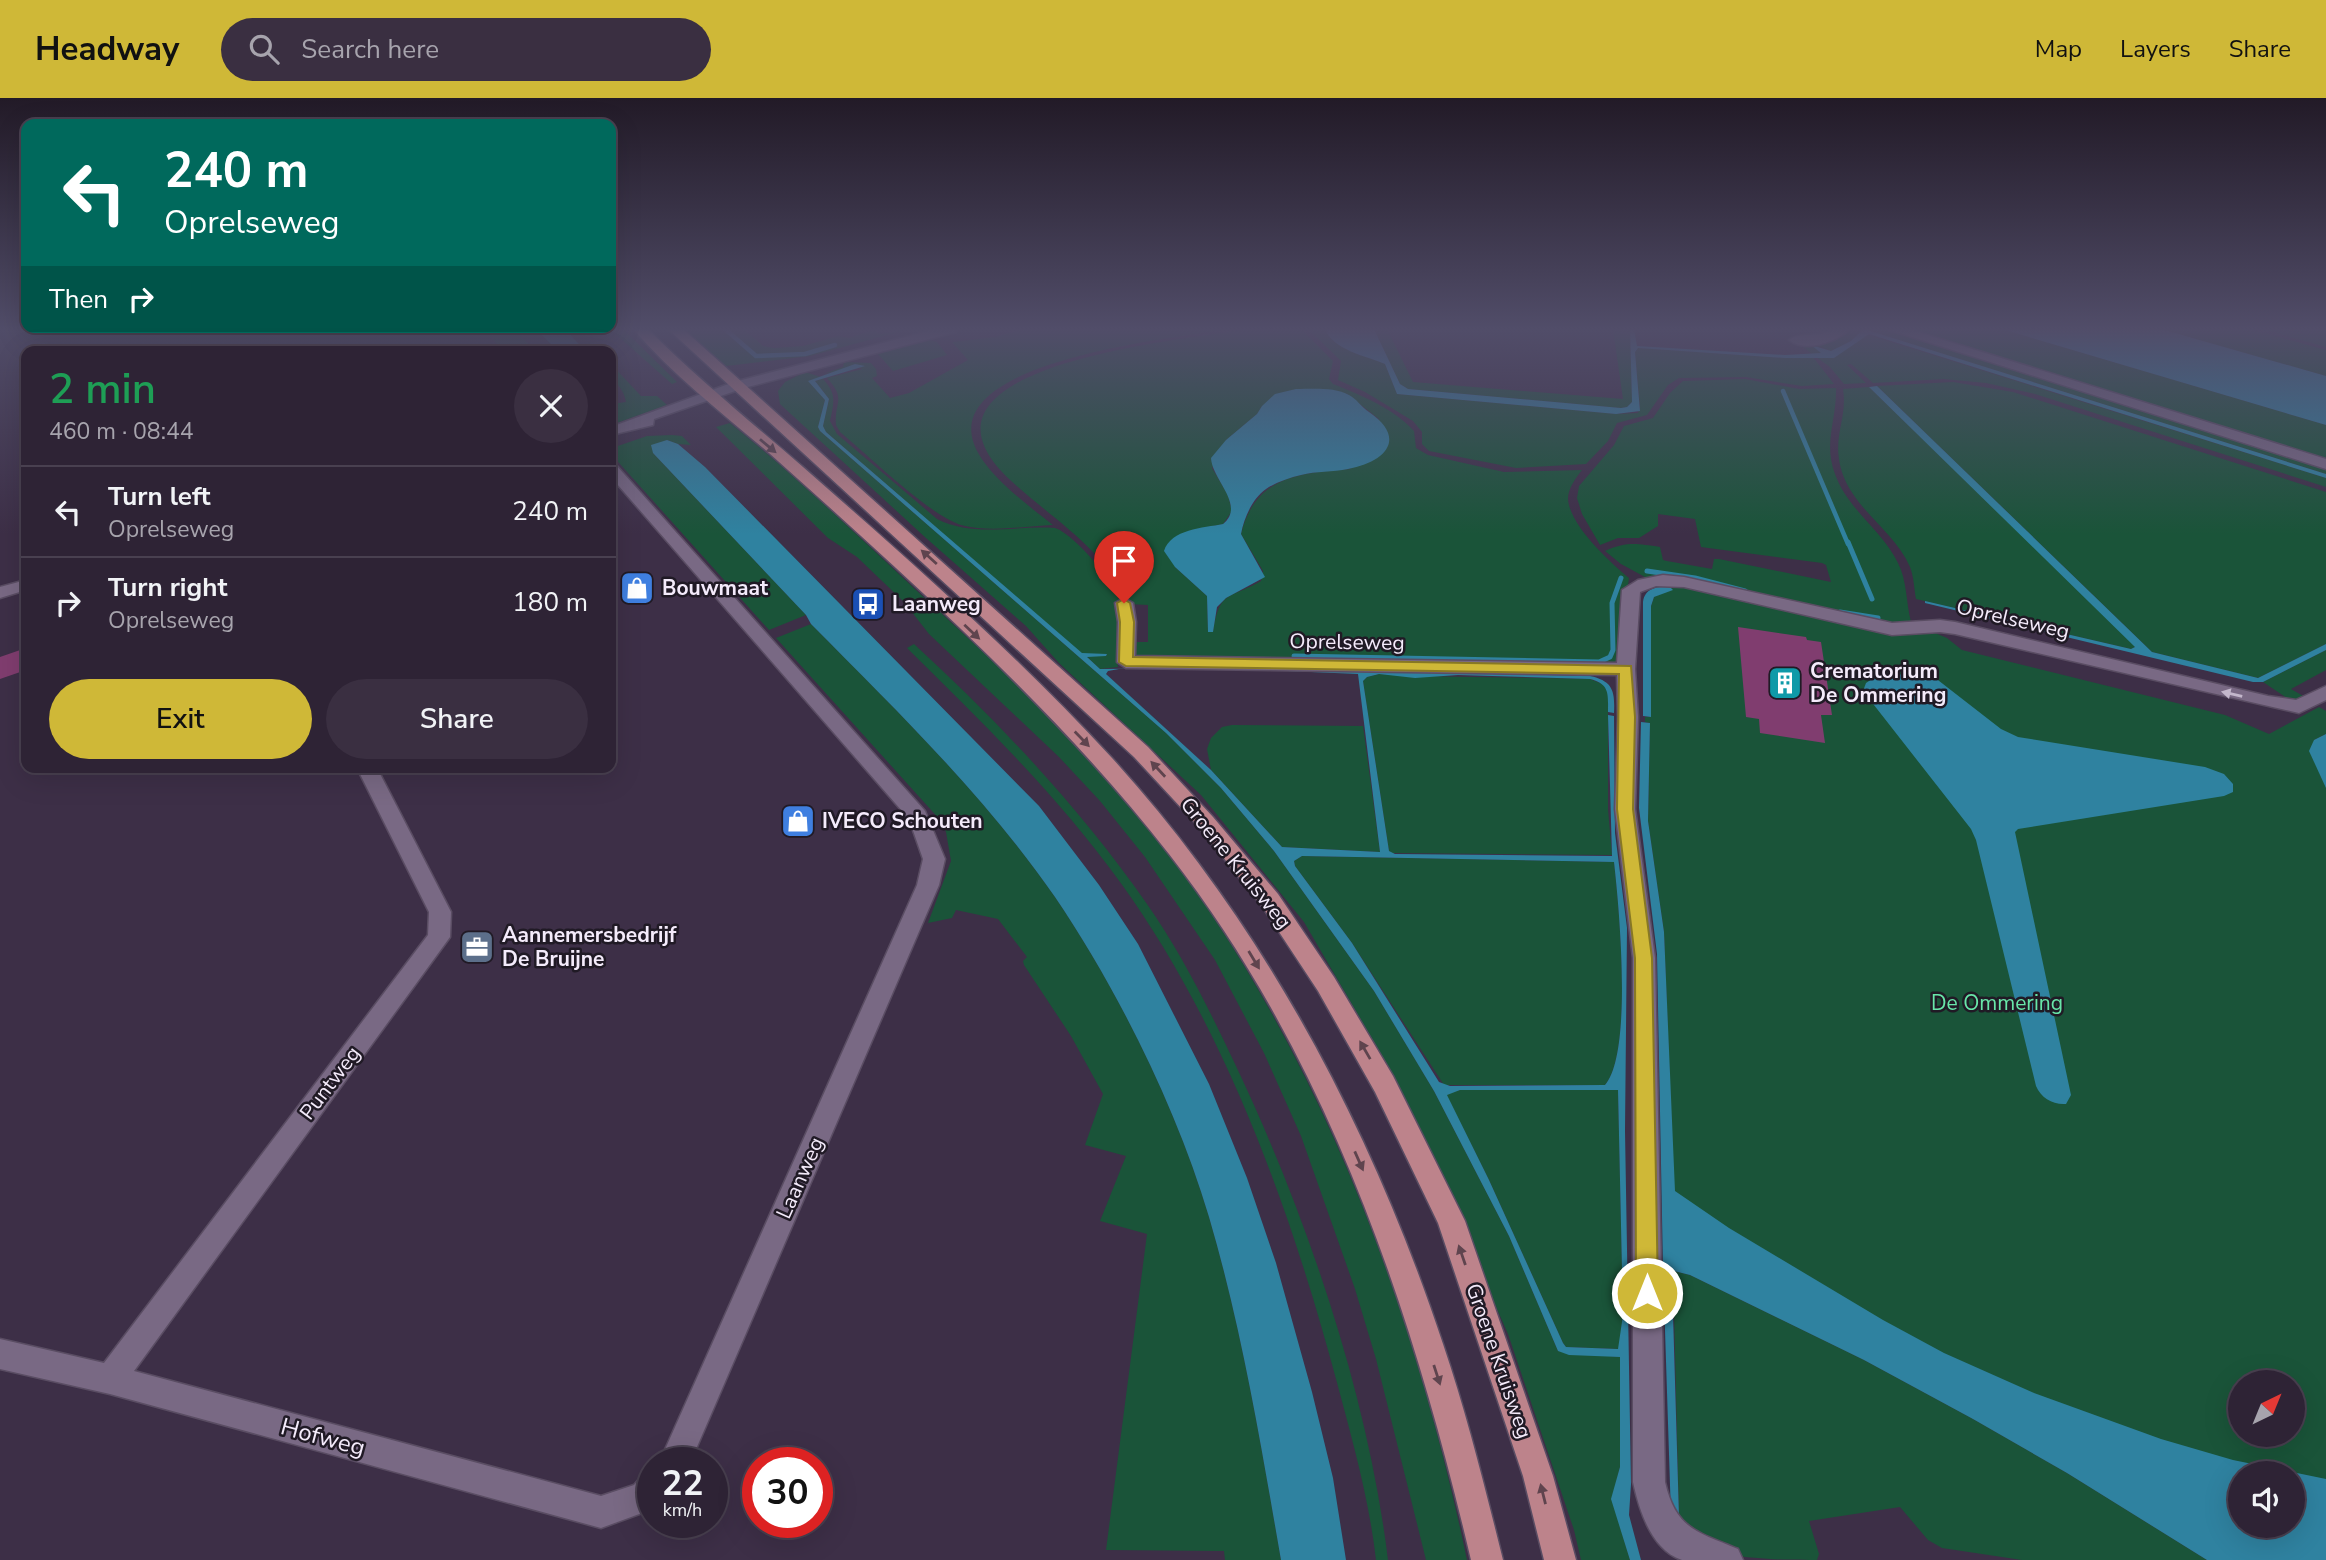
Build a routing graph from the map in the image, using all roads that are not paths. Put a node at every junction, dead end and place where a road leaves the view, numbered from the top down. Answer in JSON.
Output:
{"nodes":[{"id":1,"x":753,"y":397,"type":"edge"},
{"id":2,"x":2112,"y":397,"type":"edge"},
{"id":3,"x":713,"y":398,"type":"joint"},
{"id":4,"x":616,"y":429,"type":"edge"},
{"id":5,"x":2326,"y":464,"type":"edge"},
{"id":6,"x":616,"y":474,"type":"edge"},
{"id":7,"x":21,"y":587,"type":"edge"},
{"id":8,"x":0,"y":593,"type":"edge"},
{"id":9,"x":1124,"y":603,"type":"dead end"},
{"id":10,"x":1626,"y":669,"type":"junction"},
{"id":11,"x":2326,"y":692,"type":"edge"},
{"id":12,"x":370,"y":773,"type":"edge"},
{"id":13,"x":0,"y":1354,"type":"edge"},
{"id":14,"x":110,"y":1379,"type":"junction"},
{"id":15,"x":681,"y":1447,"type":"edge"},
{"id":16,"x":637,"y":1496,"type":"edge"},
{"id":17,"x":1487,"y":1560,"type":"edge"},
{"id":18,"x":1560,"y":1560,"type":"edge"},
{"id":19,"x":1727,"y":1560,"type":"edge"}],
"edges":[{"from":18,"to":1,"type":"main road","name":"Groene Kruisweg","one_way":true},
{"from":2,"to":5,"type":"street"},
{"from":3,"to":4,"type":"street"},
{"from":3,"to":17,"type":"main road","name":"Groene Kruisweg","one_way":true},
{"from":6,"to":15,"type":"street","name":"Laanweg"},
{"from":7,"to":8,"type":"street"},
{"from":9,"to":10,"type":"street","name":"Oprelseweg"},
{"from":11,"to":10,"type":"street","name":"Oprelseweg","one_way":true},
{"from":10,"to":19,"type":"street"},
{"from":12,"to":14,"type":"street","name":"Puntweg"},
{"from":13,"to":14,"type":"street","name":"Hofweg"},
{"from":14,"to":16,"type":"street","name":"Hofweg"}]}
